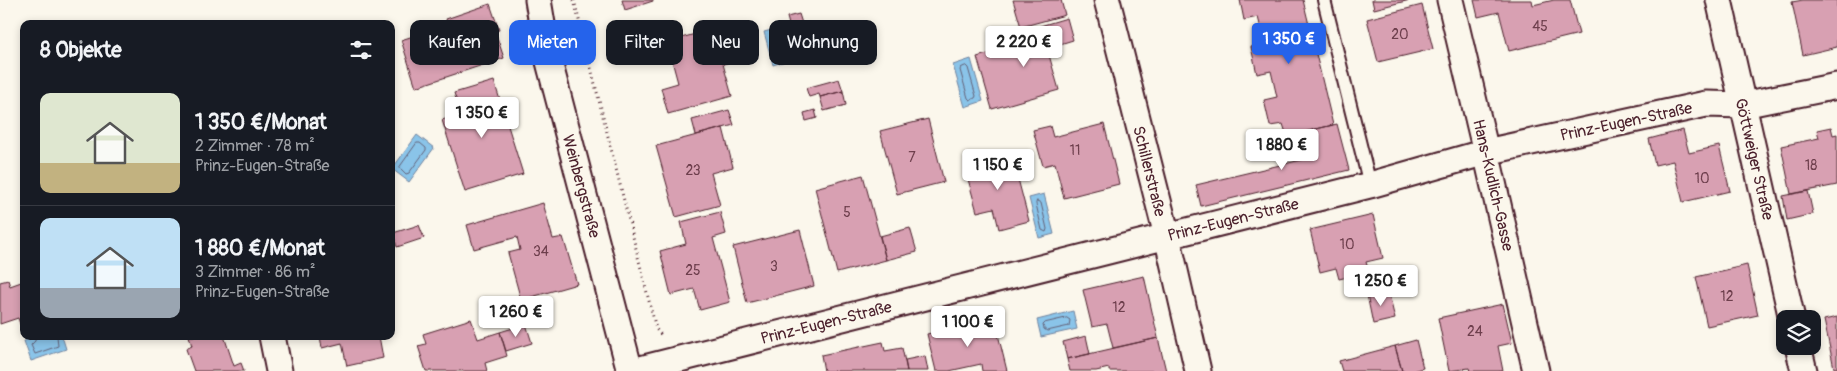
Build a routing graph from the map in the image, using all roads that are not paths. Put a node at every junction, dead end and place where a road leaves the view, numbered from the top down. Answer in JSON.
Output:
{"nodes":[{"id":1,"x":538,"y":0,"type":"edge"},
{"id":2,"x":1107,"y":0,"type":"edge"},
{"id":3,"x":1324,"y":0,"type":"edge"},
{"id":4,"x":1450,"y":0,"type":"edge"},
{"id":5,"x":1719,"y":0,"type":"edge"},
{"id":6,"x":1837,"y":86,"type":"edge"},
{"id":7,"x":1743,"y":105,"type":"junction"},
{"id":8,"x":1486,"y":152,"type":"junction"},
{"id":9,"x":1370,"y":185,"type":"junction"},
{"id":10,"x":1167,"y":236,"type":"junction"},
{"id":11,"x":1790,"y":310,"type":"edge"},
{"id":12,"x":273,"y":340,"type":"edge"},
{"id":13,"x":1800,"y":355,"type":"edge"},
{"id":14,"x":279,"y":371,"type":"edge"},
{"id":15,"x":631,"y":371,"type":"edge"},
{"id":16,"x":1198,"y":371,"type":"edge"},
{"id":17,"x":1536,"y":371,"type":"edge"},
{"id":18,"x":1804,"y":371,"type":"edge"}],
"edges":[{"from":1,"to":15,"type":"street","name":"Weinbergstraße"},
{"from":2,"to":10,"type":"street","name":"Schillerstraße"},
{"from":3,"to":9,"type":"lane"},
{"from":4,"to":8,"type":"street","name":"Hans-Kudlich-Gasse"},
{"from":5,"to":7,"type":"street","name":"Göttweiger Straße"},
{"from":6,"to":7,"type":"street","name":"Prinz-Eugen-Straße"},
{"from":7,"to":8,"type":"street","name":"Prinz-Eugen-Straße"},
{"from":7,"to":11,"type":"street","name":"Göttweiger Straße"},
{"from":8,"to":9,"type":"street","name":"Prinz-Eugen-Straße"},
{"from":8,"to":17,"type":"street","name":"Hans-Kudlich-Gasse"},
{"from":9,"to":10,"type":"street","name":"Prinz-Eugen-Straße"},
{"from":10,"to":15,"type":"street","name":"Prinz-Eugen-Straße"},
{"from":10,"to":16,"type":"street","name":"Schillerstraße"},
{"from":12,"to":14,"type":"street"},
{"from":13,"to":18,"type":"street"}]}
